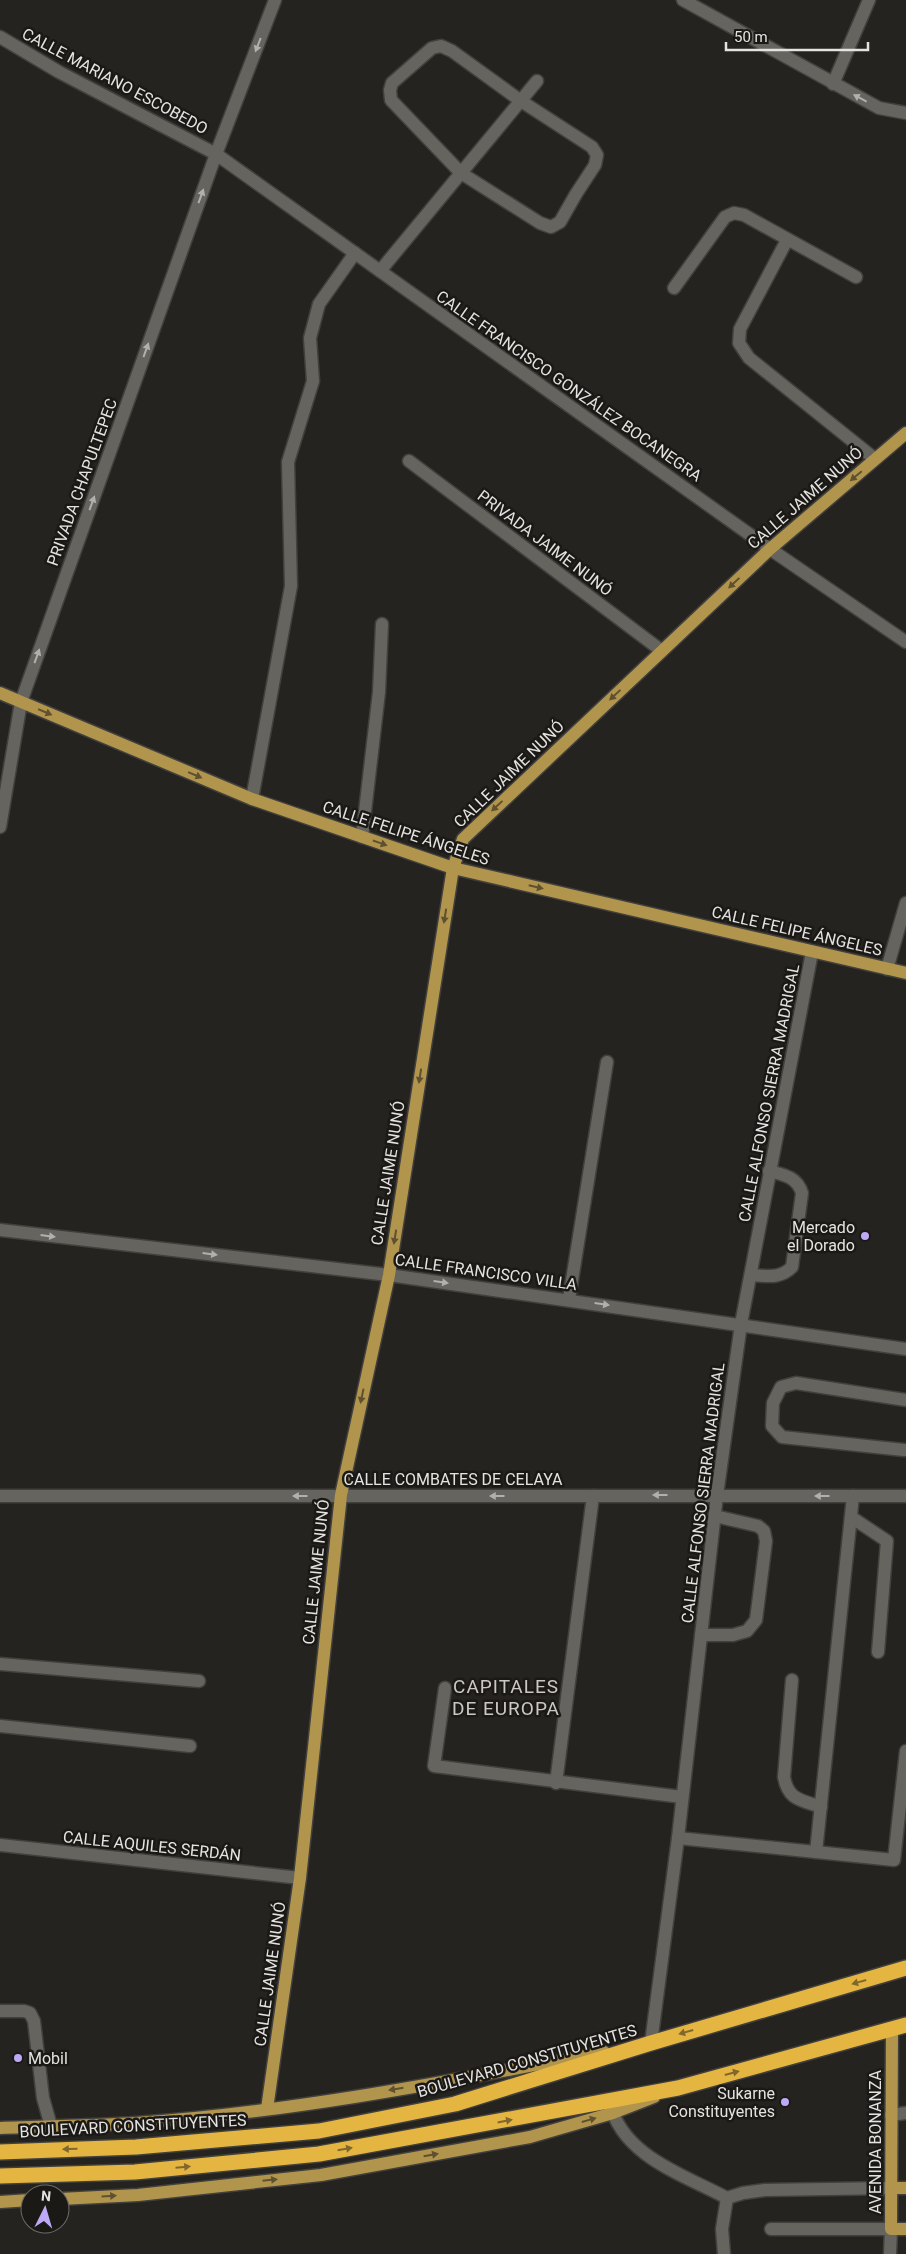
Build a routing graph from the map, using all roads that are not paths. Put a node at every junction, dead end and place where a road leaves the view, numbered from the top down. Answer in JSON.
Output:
{"nodes":[{"id":1,"x":275,"y":0,"type":"edge"},
{"id":2,"x":683,"y":0,"type":"edge"},
{"id":3,"x":869,"y":0,"type":"edge"},
{"id":4,"x":0,"y":37,"type":"edge"},
{"id":5,"x":537,"y":81,"type":"dead end"},
{"id":6,"x":833,"y":84,"type":"junction"},
{"id":7,"x":521,"y":100,"type":"junction"},
{"id":8,"x":906,"y":113,"type":"edge"},
{"id":9,"x":216,"y":154,"type":"junction"},
{"id":10,"x":462,"y":173,"type":"junction"},
{"id":11,"x":788,"y":240,"type":"junction"},
{"id":12,"x":355,"y":253,"type":"junction"},
{"id":13,"x":380,"y":271,"type":"junction"},
{"id":14,"x":856,"y":277,"type":"dead end"},
{"id":15,"x":674,"y":288,"type":"dead end"},
{"id":16,"x":906,"y":433,"type":"edge"},
{"id":17,"x":875,"y":459,"type":"junction"},
{"id":18,"x":409,"y":461,"type":"dead end"},
{"id":19,"x":770,"y":548,"type":"junction"},
{"id":20,"x":382,"y":624,"type":"dead end"},
{"id":21,"x":906,"y":642,"type":"edge"},
{"id":22,"x":662,"y":651,"type":"junction"},
{"id":23,"x":0,"y":693,"type":"edge"},
{"id":24,"x":21,"y":702,"type":"junction"},
{"id":25,"x":252,"y":799,"type":"junction"},
{"id":26,"x":0,"y":827,"type":"edge"},
{"id":27,"x":362,"y":837,"type":"junction"},
{"id":28,"x":453,"y":868,"type":"junction"},
{"id":29,"x":906,"y":903,"type":"edge"},
{"id":30,"x":812,"y":952,"type":"junction"},
{"id":31,"x":887,"y":969,"type":"junction"},
{"id":32,"x":906,"y":973,"type":"edge"},
{"id":33,"x":607,"y":1062,"type":"dead end"},
{"id":34,"x":770,"y":1171,"type":"junction"},
{"id":35,"x":0,"y":1230,"type":"edge"},
{"id":36,"x":389,"y":1275,"type":"junction"},
{"id":37,"x":751,"y":1275,"type":"junction"},
{"id":38,"x":569,"y":1299,"type":"junction"},
{"id":39,"x":741,"y":1324,"type":"junction"},
{"id":40,"x":906,"y":1349,"type":"edge"},
{"id":41,"x":906,"y":1400,"type":"edge"},
{"id":42,"x":904,"y":1450,"type":"dead end"},
{"id":43,"x":341,"y":1495,"type":"junction"},
{"id":44,"x":717,"y":1495,"type":"junction"},
{"id":45,"x":0,"y":1496,"type":"edge"},
{"id":46,"x":593,"y":1496,"type":"junction"},
{"id":47,"x":853,"y":1496,"type":"junction"},
{"id":48,"x":906,"y":1496,"type":"edge"},
{"id":49,"x":715,"y":1516,"type":"junction"},
{"id":50,"x":851,"y":1517,"type":"junction"},
{"id":51,"x":701,"y":1635,"type":"junction"},
{"id":52,"x":878,"y":1652,"type":"dead end"},
{"id":53,"x":0,"y":1664,"type":"edge"},
{"id":54,"x":792,"y":1680,"type":"dead end"},
{"id":55,"x":200,"y":1681,"type":"dead end"},
{"id":56,"x":445,"y":1688,"type":"dead end"},
{"id":57,"x":0,"y":1726,"type":"edge"},
{"id":58,"x":190,"y":1746,"type":"dead end"},
{"id":59,"x":906,"y":1751,"type":"edge"},
{"id":60,"x":556,"y":1783,"type":"junction"},
{"id":61,"x":682,"y":1797,"type":"junction"},
{"id":62,"x":821,"y":1807,"type":"junction"},
{"id":63,"x":678,"y":1838,"type":"junction"},
{"id":64,"x":0,"y":1845,"type":"edge"},
{"id":65,"x":816,"y":1852,"type":"junction"},
{"id":66,"x":300,"y":1878,"type":"junction"},
{"id":67,"x":906,"y":1968,"type":"edge"},
{"id":68,"x":0,"y":2012,"type":"edge"},
{"id":69,"x":899,"y":2027,"type":"edge"},
{"id":70,"x":651,"y":2042,"type":"junction"},
{"id":71,"x":611,"y":2107,"type":"junction"},
{"id":72,"x":267,"y":2109,"type":"junction"},
{"id":73,"x":906,"y":2113,"type":"edge"},
{"id":74,"x":891,"y":2115,"type":"junction"},
{"id":75,"x":51,"y":2126,"type":"junction"},
{"id":76,"x":0,"y":2128,"type":"edge"},
{"id":77,"x":0,"y":2152,"type":"edge"},
{"id":78,"x":0,"y":2176,"type":"edge"},
{"id":79,"x":892,"y":2188,"type":"junction"},
{"id":80,"x":906,"y":2188,"type":"edge"},
{"id":81,"x":70,"y":2198,"type":"edge"},
{"id":82,"x":728,"y":2198,"type":"junction"},
{"id":83,"x":20,"y":2201,"type":"edge"},
{"id":84,"x":0,"y":2202,"type":"edge"},
{"id":85,"x":770,"y":2229,"type":"dead end"},
{"id":86,"x":891,"y":2229,"type":"junction"},
{"id":87,"x":906,"y":2229,"type":"edge"},
{"id":88,"x":724,"y":2254,"type":"edge"},
{"id":89,"x":890,"y":2254,"type":"edge"}],
"edges":[{"from":1,"to":9,"type":"street","name":"PRIVADA CHAPULTEPEC","one_way":true},
{"from":2,"to":6,"type":"street"},
{"from":3,"to":6,"type":"street"},
{"from":4,"to":9,"type":"street","name":"CALLE MARIANO ESCOBEDO"},
{"from":5,"to":7,"type":"street"},
{"from":8,"to":6,"type":"street","one_way":true},
{"from":7,"to":10,"type":"street"},
{"from":7,"to":10,"type":"street"},
{"from":7,"to":10,"type":"street"},
{"from":9,"to":12,"type":"street","name":"CALLE FRANCISCO GONZÁLEZ BOCANEGRA"},
{"from":24,"to":9,"type":"street","name":"PRIVADA CHAPULTEPEC","one_way":true},
{"from":10,"to":13,"type":"street"},
{"from":11,"to":14,"type":"street"},
{"from":11,"to":15,"type":"street"},
{"from":11,"to":17,"type":"street"},
{"from":12,"to":13,"type":"street","name":"CALLE FRANCISCO GONZÁLEZ BOCANEGRA"},
{"from":12,"to":25,"type":"street"},
{"from":13,"to":19,"type":"street","name":"CALLE FRANCISCO GONZÁLEZ BOCANEGRA"},
{"from":16,"to":17,"type":"main road","name":"CALLE JAIME NUNÓ"},
{"from":17,"to":19,"type":"main road","name":"CALLE JAIME NUNÓ","one_way":true},
{"from":18,"to":22,"type":"street","name":"PRIVADA JAIME NUNÓ"},
{"from":19,"to":21,"type":"street","name":"CALLE FRANCISCO GONZÁLEZ BOCANEGRA"},
{"from":19,"to":22,"type":"main road","name":"CALLE JAIME NUNÓ","one_way":true},
{"from":20,"to":27,"type":"street"},
{"from":22,"to":28,"type":"main road","name":"CALLE JAIME NUNÓ","one_way":true},
{"from":23,"to":24,"type":"main road","name":"CALLE FELIPE ÁNGELES"},
{"from":24,"to":25,"type":"main road","name":"CALLE FELIPE ÁNGELES","one_way":true},
{"from":24,"to":26,"type":"street","name":"PRIVADA CHAPULTEPEC"},
{"from":25,"to":27,"type":"main road","name":"CALLE FELIPE ÁNGELES"},
{"from":27,"to":28,"type":"main road","name":"CALLE FELIPE ÁNGELES","one_way":true},
{"from":28,"to":30,"type":"main road","name":"CALLE FELIPE ÁNGELES","one_way":true},
{"from":28,"to":36,"type":"main road","name":"CALLE JAIME NUNÓ","one_way":true},
{"from":29,"to":31,"type":"street"},
{"from":30,"to":31,"type":"main road","name":"CALLE FELIPE ÁNGELES"},
{"from":30,"to":34,"type":"street","name":"CALLE ALFONSO SIERRA MADRIGAL"},
{"from":31,"to":32,"type":"main road","name":"CALLE FELIPE ÁNGELES"},
{"from":33,"to":38,"type":"street"},
{"from":34,"to":37,"type":"street","name":"CALLE ALFONSO SIERRA MADRIGAL"},
{"from":34,"to":37,"type":"street"},
{"from":35,"to":36,"type":"street","name":"CALLE FRANCISCO VILLA","one_way":true},
{"from":36,"to":38,"type":"street","name":"CALLE FRANCISCO VILLA","one_way":true},
{"from":36,"to":43,"type":"main road","name":"CALLE JAIME NUNÓ","one_way":true},
{"from":37,"to":39,"type":"street","name":"CALLE ALFONSO SIERRA MADRIGAL"},
{"from":38,"to":39,"type":"street","name":"CALLE FRANCISCO VILLA","one_way":true},
{"from":39,"to":40,"type":"street","name":"CALLE FRANCISCO VILLA"},
{"from":39,"to":44,"type":"street","name":"CALLE ALFONSO SIERRA MADRIGAL"},
{"from":41,"to":42,"type":"street"},
{"from":43,"to":45,"type":"street","name":"CALLE COMBATES DE CELAYA","one_way":true},
{"from":46,"to":43,"type":"street","name":"CALLE COMBATES DE CELAYA","one_way":true},
{"from":43,"to":66,"type":"main road","name":"CALLE JAIME NUNÓ"},
{"from":44,"to":46,"type":"street","name":"CALLE COMBATES DE CELAYA","one_way":true},
{"from":47,"to":44,"type":"street","name":"CALLE COMBATES DE CELAYA","one_way":true},
{"from":44,"to":49,"type":"street","name":"CALLE ALFONSO SIERRA MADRIGAL"},
{"from":46,"to":60,"type":"street"},
{"from":47,"to":48,"type":"street","name":"CALLE COMBATES DE CELAYA"},
{"from":47,"to":50,"type":"street"},
{"from":49,"to":51,"type":"street","name":"CALLE ALFONSO SIERRA MADRIGAL"},
{"from":49,"to":51,"type":"street"},
{"from":50,"to":52,"type":"street"},
{"from":50,"to":62,"type":"street"},
{"from":51,"to":61,"type":"street","name":"CALLE ALFONSO SIERRA MADRIGAL"},
{"from":53,"to":55,"type":"street"},
{"from":54,"to":62,"type":"street"},
{"from":56,"to":60,"type":"street"},
{"from":57,"to":58,"type":"street"},
{"from":59,"to":65,"type":"street"},
{"from":60,"to":61,"type":"street"},
{"from":61,"to":63,"type":"street","name":"CALLE ALFONSO SIERRA MADRIGAL"},
{"from":62,"to":65,"type":"street"},
{"from":63,"to":65,"type":"street"},
{"from":63,"to":70,"type":"street","name":"CALLE ALFONSO SIERRA MADRIGAL"},
{"from":64,"to":66,"type":"street","name":"CALLE AQUILES SERDÁN"},
{"from":66,"to":72,"type":"main road","name":"CALLE JAIME NUNÓ"},
{"from":67,"to":70,"type":"highway","name":"BOULEVARD CONSTITUYENTES","one_way":true},
{"from":68,"to":75,"type":"street"},
{"from":71,"to":69,"type":"highway","one_way":true},
{"from":69,"to":74,"type":"main road","name":"AVENIDA BONANZA"},
{"from":70,"to":72,"type":"main road","one_way":true},
{"from":70,"to":77,"type":"highway","name":"BOULEVARD CONSTITUYENTES","one_way":true},
{"from":78,"to":71,"type":"highway","one_way":true},
{"from":81,"to":71,"type":"main road","one_way":true},
{"from":71,"to":82,"type":"street"},
{"from":72,"to":75,"type":"main road"},
{"from":73,"to":74,"type":"street"},
{"from":74,"to":79,"type":"main road","name":"AVENIDA BONANZA"},
{"from":75,"to":76,"type":"main road"},
{"from":79,"to":80,"type":"main road"},
{"from":79,"to":82,"type":"street"},
{"from":79,"to":86,"type":"main road","name":"AVENIDA BONANZA"},
{"from":82,"to":88,"type":"street"},
{"from":83,"to":84,"type":"main road"},
{"from":85,"to":86,"type":"street"},
{"from":86,"to":87,"type":"main road"},
{"from":86,"to":89,"type":"street","name":"AVENIDA BONANZA"}]}
